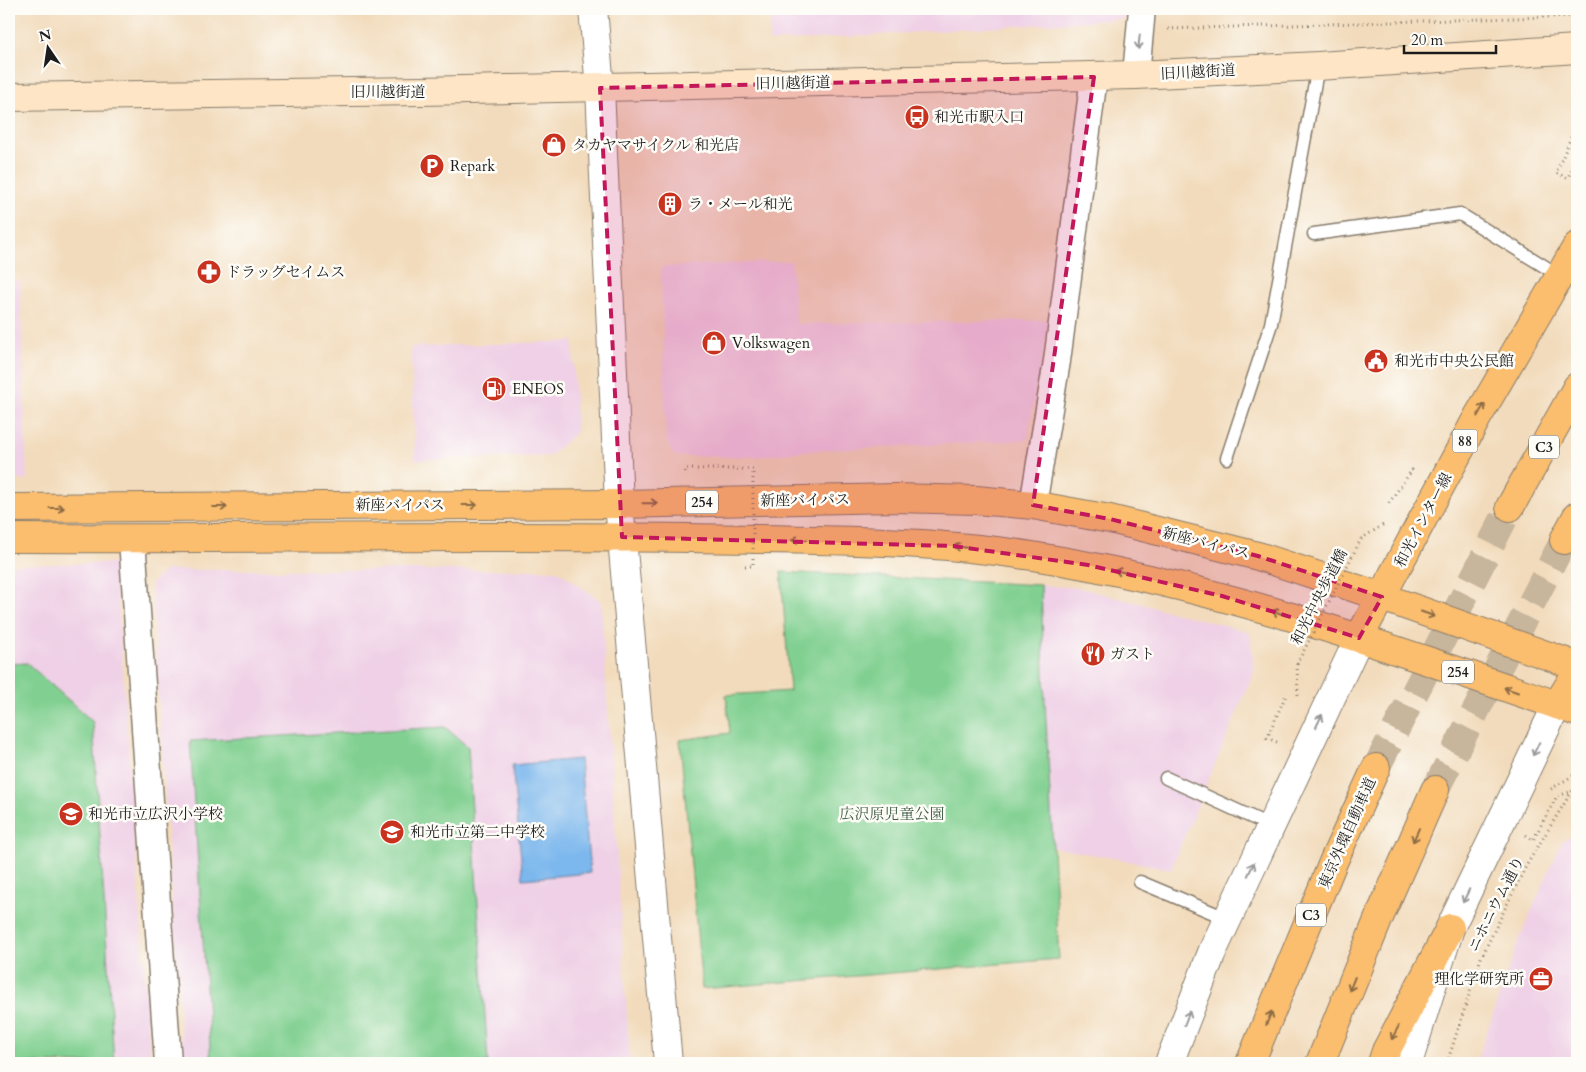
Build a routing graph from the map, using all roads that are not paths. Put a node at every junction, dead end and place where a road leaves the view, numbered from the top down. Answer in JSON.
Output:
{"nodes":[{"id":1,"x":593,"y":9,"type":"edge"},
{"id":2,"x":1141,"y":19,"type":"edge"},
{"id":3,"x":1577,"y":49,"type":"edge"},
{"id":4,"x":1318,"y":66,"type":"junction"},
{"id":5,"x":1136,"y":75,"type":"junction"},
{"id":6,"x":1094,"y":77,"type":"junction"},
{"id":7,"x":600,"y":88,"type":"junction"},
{"id":8,"x":9,"y":97,"type":"edge"},
{"id":9,"x":1314,"y":234,"type":"dead end"},
{"id":10,"x":1577,"y":246,"type":"edge"},
{"id":11,"x":1560,"y":276,"type":"junction"},
{"id":12,"x":1577,"y":387,"type":"edge"},
{"id":13,"x":1226,"y":458,"type":"dead end"},
{"id":14,"x":619,"y":504,"type":"junction"},
{"id":15,"x":1033,"y":505,"type":"junction"},
{"id":16,"x":1510,"y":507,"type":"tunnel mouth"},
{"id":17,"x":9,"y":508,"type":"edge"},
{"id":18,"x":1577,"y":516,"type":"edge"},
{"id":19,"x":622,"y":537,"type":"junction"},
{"id":20,"x":9,"y":538,"type":"edge"},
{"id":21,"x":132,"y":539,"type":"junction"},
{"id":22,"x":1564,"y":540,"type":"tunnel mouth"},
{"id":23,"x":1382,"y":597,"type":"junction"},
{"id":24,"x":1359,"y":638,"type":"junction"},
{"id":25,"x":1577,"y":666,"type":"edge"},
{"id":26,"x":1577,"y":672,"type":"edge"},
{"id":27,"x":1567,"y":708,"type":"edge"},
{"id":28,"x":1376,"y":768,"type":"tunnel mouth"},
{"id":29,"x":1166,"y":778,"type":"dead end"},
{"id":30,"x":1435,"y":790,"type":"tunnel mouth"},
{"id":31,"x":1271,"y":826,"type":"junction"},
{"id":32,"x":1140,"y":882,"type":"dead end"},
{"id":33,"x":1228,"y":919,"type":"junction"},
{"id":34,"x":1450,"y":928,"type":"junction"},
{"id":35,"x":168,"y":1063,"type":"edge"},
{"id":36,"x":668,"y":1063,"type":"edge"},
{"id":37,"x":1169,"y":1063,"type":"edge"},
{"id":38,"x":1250,"y":1063,"type":"edge"},
{"id":39,"x":1320,"y":1063,"type":"edge"},
{"id":40,"x":1382,"y":1063,"type":"edge"},
{"id":41,"x":1408,"y":1063,"type":"edge"}],
"edges":[{"from":1,"to":7,"type":"street"},
{"from":2,"to":5,"type":"street","one_way":true},
{"from":3,"to":4,"type":"main road","name":"旧川越街道"},
{"from":4,"to":5,"type":"main road","name":"旧川越街道"},
{"from":4,"to":13,"type":"lane"},
{"from":5,"to":6,"type":"main road","name":"旧川越街道"},
{"from":6,"to":7,"type":"main road","name":"旧川越街道"},
{"from":6,"to":15,"type":"street"},
{"from":7,"to":8,"type":"main road","name":"旧川越街道"},
{"from":7,"to":14,"type":"street"},
{"from":9,"to":11,"type":"lane"},
{"from":10,"to":11,"type":"main road","name":"和光インター線","number":"88"},
{"from":23,"to":11,"type":"main road","name":"和光インター線","number":"88","one_way":true},
{"from":12,"to":16,"type":"main road","number":"C3"},
{"from":14,"to":15,"type":"main road","name":"新座バイパス","number":"254","one_way":true},
{"from":17,"to":14,"type":"main road","name":"新座バイパス","number":"254","one_way":true},
{"from":14,"to":19,"type":"street"},
{"from":15,"to":23,"type":"main road","name":"新座バイパス","number":"254"},
{"from":18,"to":22,"type":"main road"},
{"from":19,"to":21,"type":"main road","number":"254"},
{"from":24,"to":19,"type":"main road","number":"254","one_way":true},
{"from":19,"to":36,"type":"street"},
{"from":20,"to":21,"type":"main road","number":"254"},
{"from":21,"to":35,"type":"street"},
{"from":23,"to":24,"type":"main road","name":"和光インター線","number":"88"},
{"from":23,"to":25,"type":"main road","name":"新座バイパス","number":"254","one_way":true},
{"from":27,"to":24,"type":"main road","number":"254","one_way":true},
{"from":31,"to":24,"type":"street","one_way":true},
{"from":26,"to":27,"type":"main road"},
{"from":27,"to":34,"type":"street","one_way":true},
{"from":38,"to":28,"type":"main road","name":"東京外環自動車道","number":"C3","one_way":true},
{"from":29,"to":31,"type":"lane"},
{"from":30,"to":39,"type":"main road","one_way":true},
{"from":33,"to":31,"type":"street","one_way":true},
{"from":32,"to":33,"type":"lane"},
{"from":37,"to":33,"type":"street","one_way":true},
{"from":34,"to":40,"type":"main road","one_way":true},
{"from":34,"to":41,"type":"street"}]}
